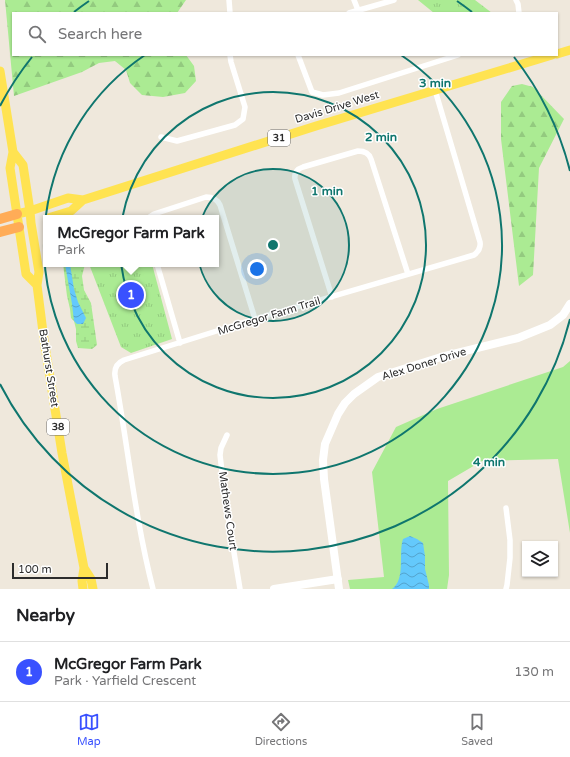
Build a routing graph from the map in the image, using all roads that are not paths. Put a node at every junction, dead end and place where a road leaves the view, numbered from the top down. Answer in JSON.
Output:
{"nodes":[{"id":1,"x":229,"y":0,"type":"edge"},
{"id":2,"x":354,"y":0,"type":"edge"},
{"id":3,"x":394,"y":0,"type":"edge"},
{"id":4,"x":516,"y":0,"type":"edge"},
{"id":5,"x":358,"y":10,"type":"junction"},
{"id":6,"x":230,"y":12,"type":"edge"},
{"id":7,"x":352,"y":12,"type":"edge"},
{"id":8,"x":519,"y":12,"type":"edge"},
{"id":9,"x":570,"y":50,"type":"edge"},
{"id":10,"x":558,"y":54,"type":"edge"},
{"id":11,"x":230,"y":56,"type":"edge"},
{"id":12,"x":298,"y":56,"type":"edge"},
{"id":13,"x":455,"y":56,"type":"edge"},
{"id":14,"x":549,"y":56,"type":"edge"},
{"id":15,"x":0,"y":71,"type":"edge"},
{"id":16,"x":436,"y":90,"type":"junction"},
{"id":17,"x":161,"y":137,"type":"dead end"},
{"id":18,"x":13,"y":152,"type":"junction"},
{"id":19,"x":83,"y":200,"type":"junction"},
{"id":20,"x":30,"y":211,"type":"junction"},
{"id":21,"x":17,"y":214,"type":"junction"},
{"id":22,"x":57,"y":215,"type":"edge"},
{"id":23,"x":152,"y":215,"type":"edge"},
{"id":24,"x":0,"y":219,"type":"edge"},
{"id":25,"x":43,"y":220,"type":"edge"},
{"id":26,"x":31,"y":224,"type":"junction"},
{"id":27,"x":19,"y":227,"type":"junction"},
{"id":28,"x":0,"y":232,"type":"edge"},
{"id":29,"x":158,"y":267,"type":"edge"},
{"id":30,"x":408,"y":274,"type":"junction"},
{"id":31,"x":37,"y":285,"type":"junction"},
{"id":32,"x":332,"y":297,"type":"junction"},
{"id":33,"x":570,"y":304,"type":"edge"},
{"id":34,"x":255,"y":319,"type":"junction"},
{"id":35,"x":180,"y":343,"type":"junction"},
{"id":36,"x":227,"y":435,"type":"dead end"},
{"id":37,"x":506,"y":508,"type":"dead end"},
{"id":38,"x":84,"y":568,"type":"junction"},
{"id":39,"x":338,"y":579,"type":"junction"},
{"id":40,"x":83,"y":589,"type":"edge"},
{"id":41,"x":93,"y":589,"type":"edge"},
{"id":42,"x":153,"y":589,"type":"edge"},
{"id":43,"x":240,"y":589,"type":"edge"},
{"id":44,"x":274,"y":589,"type":"edge"},
{"id":45,"x":339,"y":589,"type":"edge"},
{"id":46,"x":506,"y":589,"type":"edge"}],
"edges":[{"from":1,"to":6,"type":"street"},
{"from":2,"to":5,"type":"street"},
{"from":3,"to":5,"type":"street"},
{"from":4,"to":8,"type":"street"},
{"from":5,"to":7,"type":"street"},
{"from":9,"to":10,"type":"main road"},
{"from":11,"to":17,"type":"street"},
{"from":12,"to":13,"type":"street"},
{"from":14,"to":16,"type":"main road","name":"Davis Drive West","number":"31"},
{"from":15,"to":18,"type":"main road","name":"Bathurst Street","number":"38"},
{"from":16,"to":19,"type":"main road","name":"Davis Drive West","number":"31"},
{"from":16,"to":30,"type":"street","name":"McGregor Farm Trail"},
{"from":18,"to":20,"type":"main road","name":"Bathurst Street","number":"38"},
{"from":18,"to":21,"type":"main road","name":"Bathurst Street","number":"38"},
{"from":19,"to":20,"type":"main road","name":"Davis Drive West","number":"31"},
{"from":19,"to":22,"type":"main road","name":"Davis Drive West","number":"31"},
{"from":20,"to":21,"type":"main road","name":"Davis Drive West","number":"31"},
{"from":20,"to":26,"type":"main road","name":"Bathurst Street","number":"38"},
{"from":21,"to":24,"type":"highway","name":"Davis Drive West","number":"31"},
{"from":21,"to":27,"type":"main road","name":"Bathurst Street","number":"38"},
{"from":23,"to":34,"type":"street"},
{"from":25,"to":26,"type":"main road","name":"Davis Drive West","number":"31"},
{"from":26,"to":27,"type":"main road","name":"Davis Drive West","number":"31"},
{"from":26,"to":31,"type":"main road","name":"Bathurst Street","number":"38"},
{"from":27,"to":28,"type":"highway","name":"Davis Drive West","number":"31"},
{"from":27,"to":31,"type":"main road","name":"Bathurst Street","number":"38"},
{"from":29,"to":35,"type":"street"},
{"from":30,"to":32,"type":"street","name":"McGregor Farm Trail"},
{"from":30,"to":32,"type":"street"},
{"from":31,"to":38,"type":"main road","name":"Bathurst Street","number":"38"},
{"from":32,"to":34,"type":"street","name":"McGregor Farm Trail"},
{"from":33,"to":39,"type":"street","name":"Alex Doner Drive"},
{"from":34,"to":35,"type":"street","name":"McGregor Farm Trail"},
{"from":35,"to":42,"type":"street","name":"McGregor Farm Trail"},
{"from":36,"to":43,"type":"street","name":"Mathews Court"},
{"from":37,"to":46,"type":"street"},
{"from":38,"to":40,"type":"main road","name":"Bathurst Street","number":"38"},
{"from":38,"to":41,"type":"main road","name":"Bathurst Street","number":"38"},
{"from":39,"to":44,"type":"street"},
{"from":39,"to":45,"type":"street","name":"Alex Doner Drive"}]}
